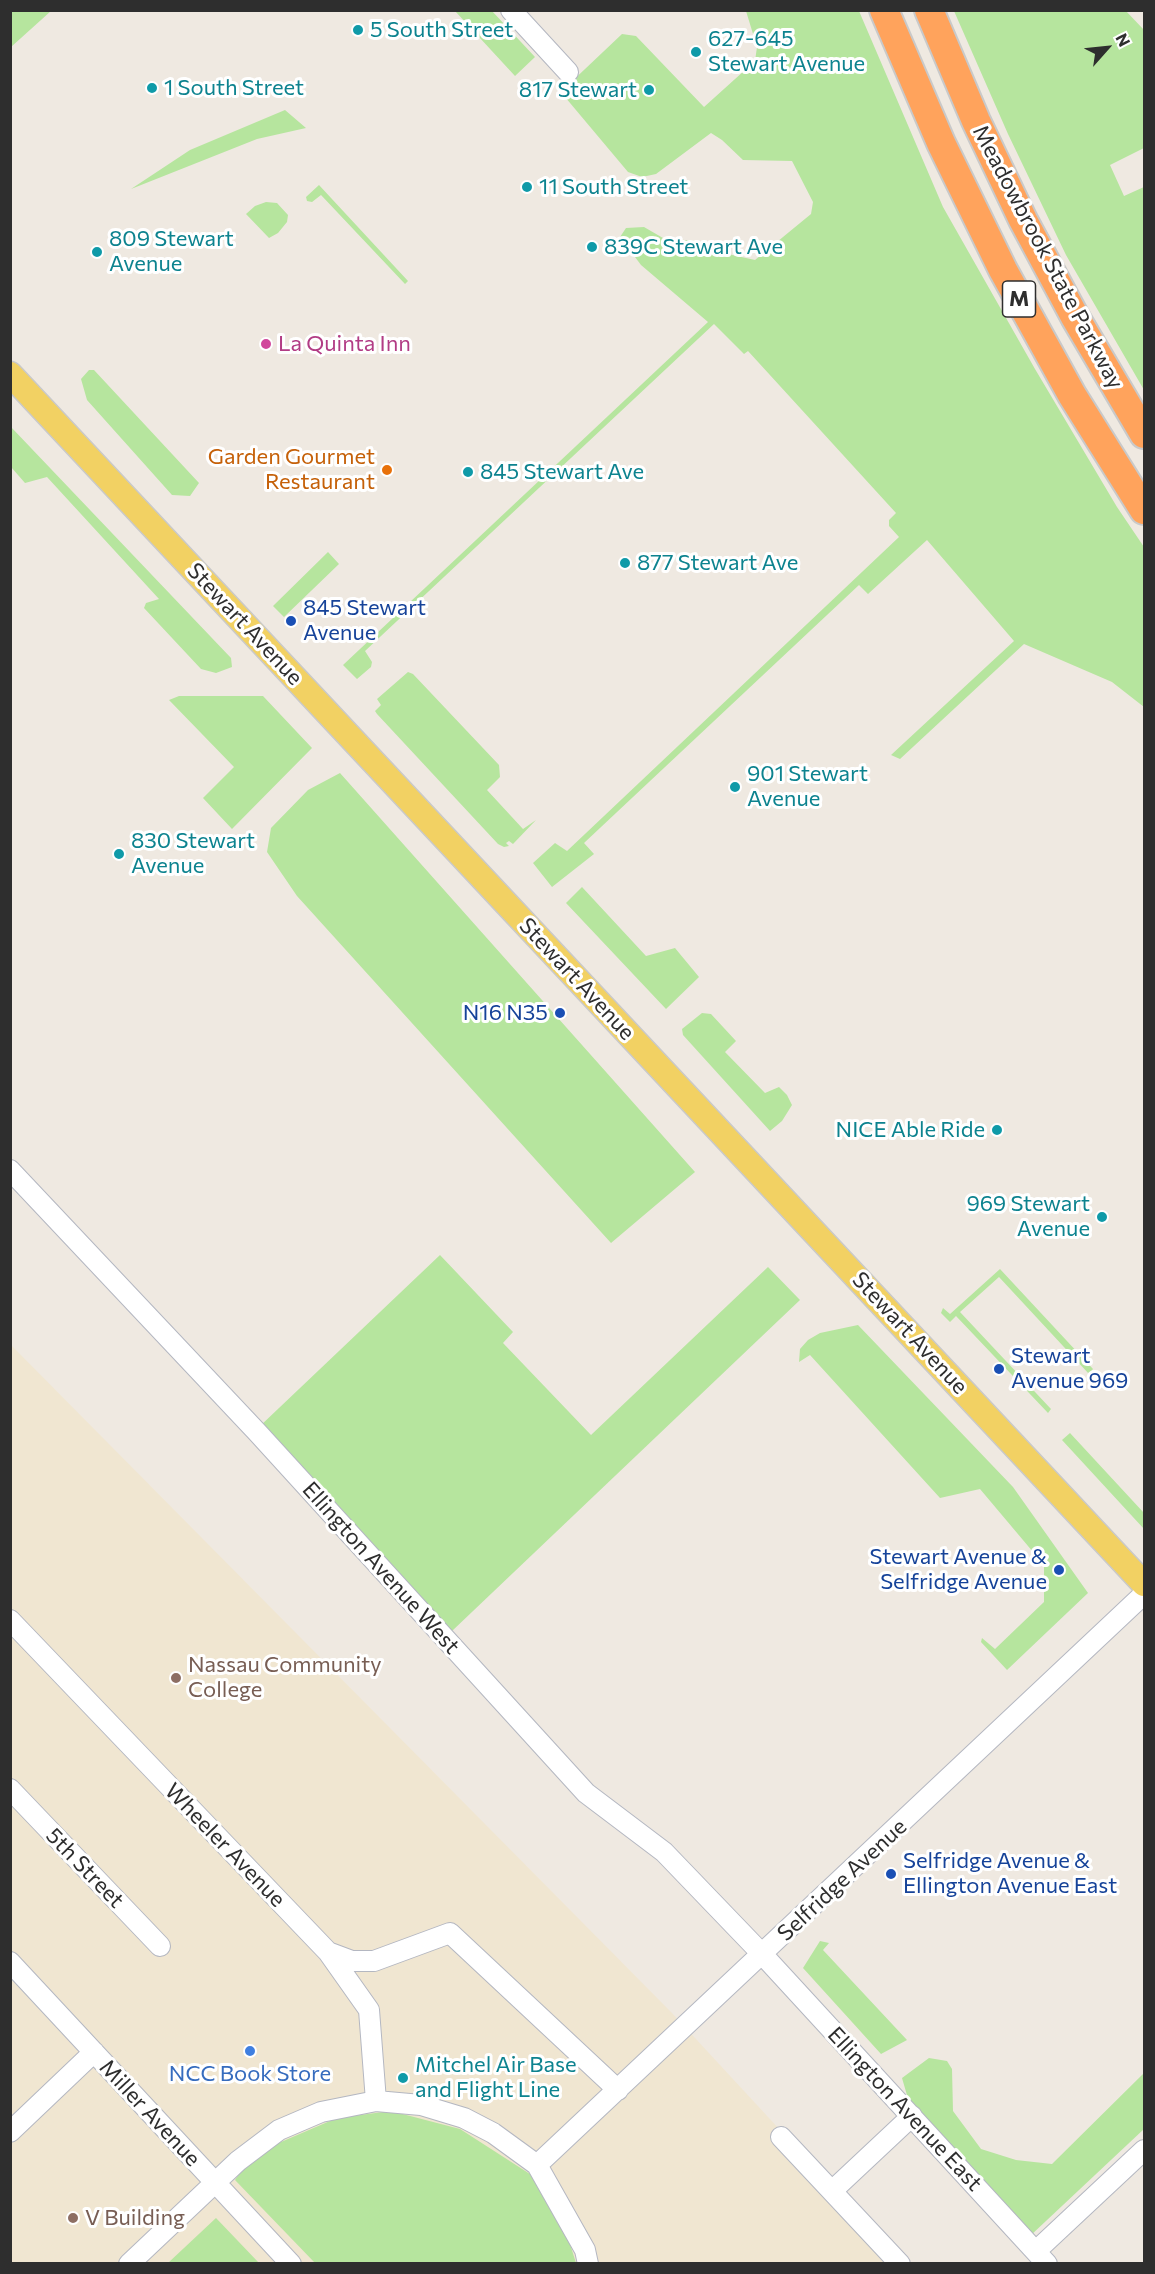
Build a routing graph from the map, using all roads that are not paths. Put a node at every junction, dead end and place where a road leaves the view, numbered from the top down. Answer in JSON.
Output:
{"nodes":[{"id":1,"x":511,"y":10,"type":"edge"},
{"id":2,"x":885,"y":10,"type":"edge"},
{"id":3,"x":929,"y":10,"type":"edge"},
{"id":4,"x":568,"y":72,"type":"dead end"},
{"id":5,"x":10,"y":374,"type":"edge"},
{"id":6,"x":1144,"y":434,"type":"edge"},
{"id":7,"x":1144,"y":510,"type":"edge"},
{"id":8,"x":10,"y":1170,"type":"edge"},
{"id":9,"x":1144,"y":1584,"type":"edge"},
{"id":10,"x":1144,"y":1594,"type":"edge"},
{"id":11,"x":10,"y":1620,"type":"edge"},
{"id":12,"x":10,"y":1789,"type":"edge"},
{"id":13,"x":160,"y":1946,"type":"dead end"},
{"id":14,"x":328,"y":1952,"type":"junction"},
{"id":15,"x":763,"y":1955,"type":"junction"},
{"id":16,"x":10,"y":1962,"type":"edge"},
{"id":17,"x":94,"y":2052,"type":"junction"},
{"id":18,"x":618,"y":2090,"type":"junction"},
{"id":19,"x":376,"y":2101,"type":"junction"},
{"id":20,"x":912,"y":2116,"type":"junction"},
{"id":21,"x":10,"y":2132,"type":"edge"},
{"id":22,"x":781,"y":2137,"type":"dead end"},
{"id":23,"x":1141,"y":2161,"type":"edge"},
{"id":24,"x":537,"y":2165,"type":"junction"},
{"id":25,"x":214,"y":2182,"type":"junction"},
{"id":26,"x":832,"y":2191,"type":"junction"},
{"id":27,"x":1041,"y":2257,"type":"edge"},
{"id":28,"x":129,"y":2264,"type":"edge"},
{"id":29,"x":291,"y":2264,"type":"edge"},
{"id":30,"x":588,"y":2264,"type":"edge"},
{"id":31,"x":900,"y":2264,"type":"edge"}],
"edges":[{"from":1,"to":4,"type":"street"},
{"from":2,"to":7,"type":"highway","name":"Meadowbrook State Parkway","number":"M"},
{"from":3,"to":6,"type":"highway","name":"Meadowbrook State Parkway","number":"M"},
{"from":5,"to":9,"type":"main road","name":"Stewart Avenue"},
{"from":8,"to":15,"type":"street","name":"Ellington Avenue West"},
{"from":10,"to":15,"type":"street","name":"Selfridge Avenue"},
{"from":11,"to":14,"type":"street","name":"Wheeler Avenue"},
{"from":12,"to":13,"type":"street","name":"5th Street"},
{"from":14,"to":18,"type":"street"},
{"from":14,"to":19,"type":"street","name":"Wheeler Avenue"},
{"from":15,"to":18,"type":"street","name":"Selfridge Avenue"},
{"from":15,"to":20,"type":"street","name":"Ellington Avenue East"},
{"from":16,"to":17,"type":"street","name":"Miller Avenue"},
{"from":17,"to":21,"type":"street"},
{"from":17,"to":25,"type":"street","name":"Miller Avenue"},
{"from":18,"to":24,"type":"street","name":"Selfridge Avenue"},
{"from":19,"to":24,"type":"street"},
{"from":19,"to":25,"type":"street"},
{"from":20,"to":26,"type":"street"},
{"from":20,"to":27,"type":"street","name":"Ellington Avenue East"},
{"from":22,"to":26,"type":"street"},
{"from":23,"to":27,"type":"street"},
{"from":24,"to":30,"type":"street"},
{"from":25,"to":28,"type":"street"},
{"from":25,"to":29,"type":"street","name":"Miller Avenue"},
{"from":26,"to":31,"type":"street"}]}
